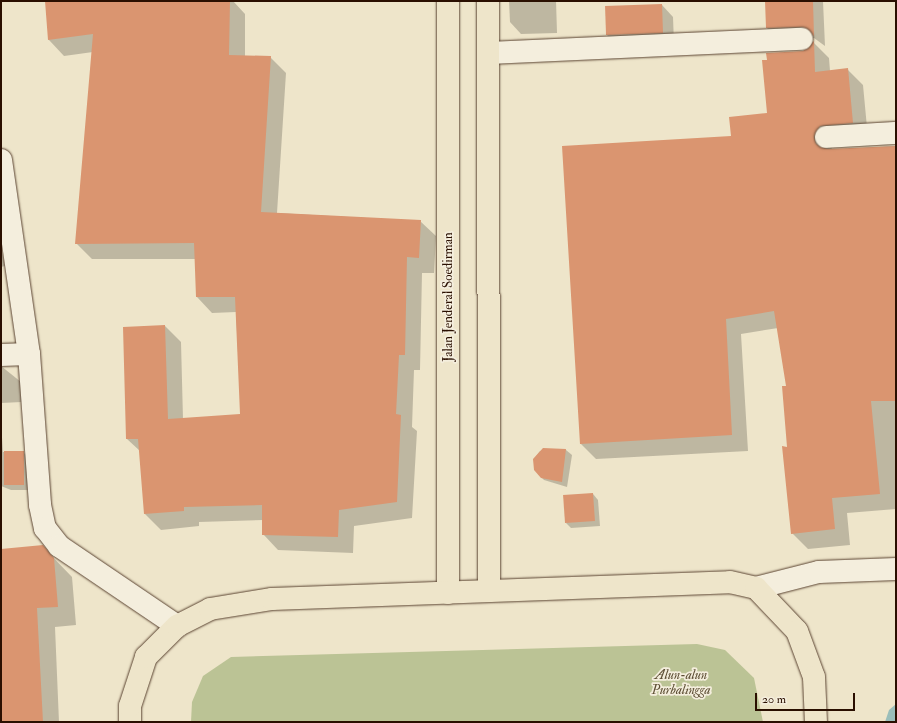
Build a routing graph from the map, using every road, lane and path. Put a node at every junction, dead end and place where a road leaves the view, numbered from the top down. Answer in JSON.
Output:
{"nodes":[{"id":1,"x":448,"y":1,"type":"edge"},
{"id":2,"x":488,"y":1,"type":"edge"},
{"id":3,"x":802,"y":39,"type":"dead end"},
{"id":4,"x":489,"y":53,"type":"junction"},
{"id":5,"x":896,"y":133,"type":"edge"},
{"id":6,"x":826,"y":137,"type":"dead end"},
{"id":7,"x":1,"y":160,"type":"edge"},
{"id":8,"x":29,"y":354,"type":"junction"},
{"id":9,"x":1,"y":355,"type":"edge"},
{"id":10,"x":896,"y":569,"type":"edge"},
{"id":11,"x":756,"y":588,"type":"junction"},
{"id":12,"x":489,"y":591,"type":"junction"},
{"id":13,"x":448,"y":593,"type":"junction"},
{"id":14,"x":177,"y":626,"type":"junction"},
{"id":15,"x":130,"y":722,"type":"edge"},
{"id":16,"x":816,"y":722,"type":"edge"}],
"edges":[{"from":1,"to":13,"type":"main road","name":"Jalan Jenderal Soedirman"},
{"from":2,"to":4,"type":"main road"},
{"from":3,"to":4,"type":"street"},
{"from":4,"to":12,"type":"main road"},
{"from":5,"to":6,"type":"street"},
{"from":7,"to":8,"type":"street"},
{"from":8,"to":9,"type":"street"},
{"from":8,"to":14,"type":"street"},
{"from":10,"to":11,"type":"street"},
{"from":11,"to":12,"type":"main road"},
{"from":11,"to":16,"type":"main road"},
{"from":12,"to":13,"type":"main road"},
{"from":13,"to":14,"type":"main road"},
{"from":14,"to":15,"type":"main road"}]}
